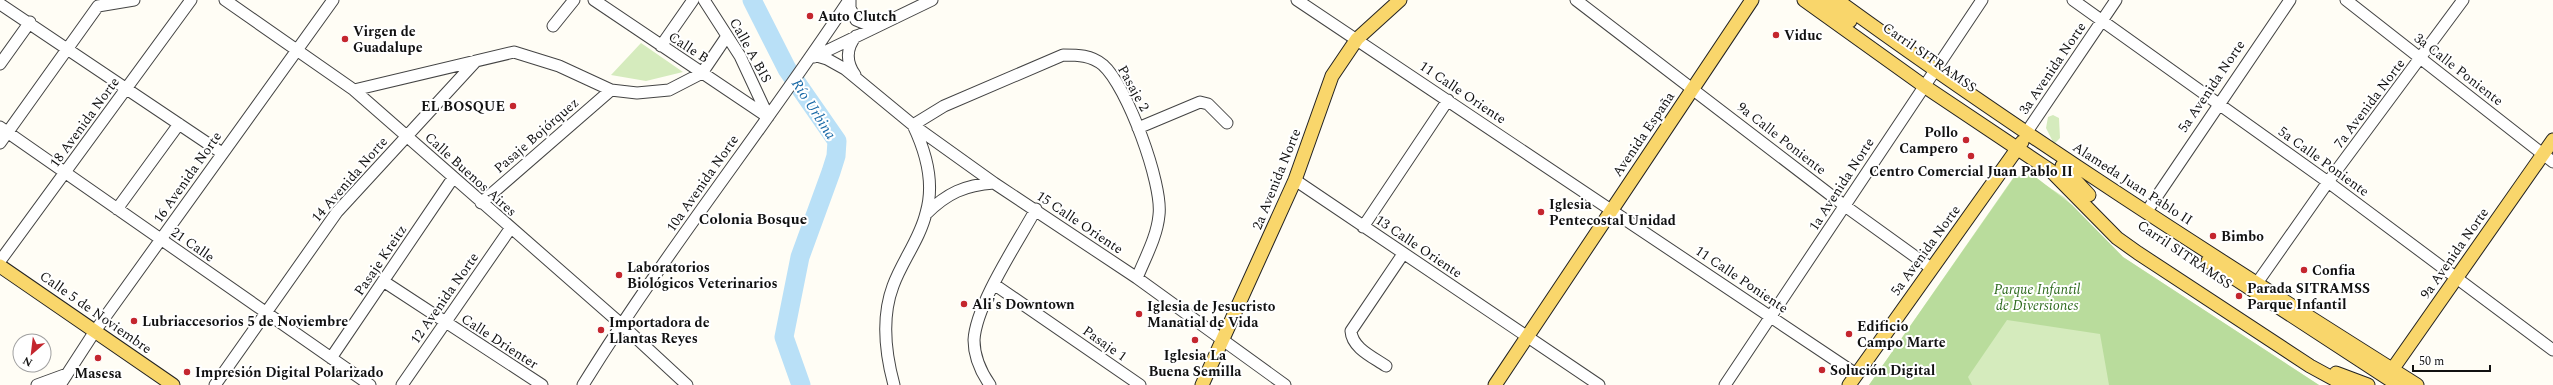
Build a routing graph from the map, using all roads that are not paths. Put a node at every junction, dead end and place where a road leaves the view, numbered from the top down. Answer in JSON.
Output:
{"nodes":[{"id":1,"x":134,"y":0,"type":"edge"},
{"id":2,"x":191,"y":0,"type":"edge"},
{"id":3,"x":225,"y":0,"type":"edge"},
{"id":4,"x":333,"y":0,"type":"edge"},
{"id":5,"x":574,"y":0,"type":"edge"},
{"id":6,"x":594,"y":0,"type":"edge"},
{"id":7,"x":693,"y":0,"type":"edge"},
{"id":8,"x":704,"y":0,"type":"edge"},
{"id":9,"x":849,"y":0,"type":"edge"},
{"id":10,"x":932,"y":0,"type":"edge"},
{"id":11,"x":1297,"y":0,"type":"edge"},
{"id":12,"x":1400,"y":0,"type":"edge"},
{"id":13,"x":1576,"y":0,"type":"edge"},
{"id":14,"x":1752,"y":0,"type":"edge"},
{"id":15,"x":1804,"y":0,"type":"edge"},
{"id":16,"x":1821,"y":0,"type":"edge"},
{"id":17,"x":1837,"y":0,"type":"edge"},
{"id":18,"x":1982,"y":0,"type":"edge"},
{"id":19,"x":2074,"y":0,"type":"edge"},
{"id":20,"x":2116,"y":0,"type":"edge"},
{"id":21,"x":2290,"y":0,"type":"edge"},
{"id":22,"x":2346,"y":0,"type":"edge"},
{"id":23,"x":2464,"y":0,"type":"edge"},
{"id":24,"x":0,"y":4,"type":"edge"},
{"id":25,"x":836,"y":18,"type":"junction"},
{"id":26,"x":2102,"y":20,"type":"junction"},
{"id":27,"x":30,"y":22,"type":"junction"},
{"id":28,"x":553,"y":26,"type":"dead end"},
{"id":29,"x":873,"y":27,"type":"junction"},
{"id":30,"x":858,"y":34,"type":"junction"},
{"id":31,"x":727,"y":36,"type":"junction"},
{"id":32,"x":1358,"y":39,"type":"junction"},
{"id":33,"x":660,"y":46,"type":"junction"},
{"id":34,"x":833,"y":47,"type":"junction"},
{"id":35,"x":67,"y":48,"type":"junction"},
{"id":36,"x":296,"y":50,"type":"junction"},
{"id":37,"x":2421,"y":58,"type":"junction"},
{"id":38,"x":811,"y":60,"type":"junction"},
{"id":39,"x":476,"y":61,"type":"junction"},
{"id":40,"x":0,"y":64,"type":"edge"},
{"id":41,"x":845,"y":69,"type":"junction"},
{"id":42,"x":702,"y":73,"type":"junction"},
{"id":43,"x":1929,"y":78,"type":"junction"},
{"id":44,"x":861,"y":81,"type":"junction"},
{"id":45,"x":127,"y":88,"type":"junction"},
{"id":46,"x":1693,"y":88,"type":"junction"},
{"id":47,"x":354,"y":90,"type":"junction"},
{"id":48,"x":611,"y":90,"type":"junction"},
{"id":49,"x":1448,"y":100,"type":"junction"},
{"id":50,"x":2218,"y":104,"type":"junction"},
{"id":51,"x":768,"y":116,"type":"junction"},
{"id":52,"x":1227,"y":123,"type":"dead end"},
{"id":53,"x":179,"y":124,"type":"junction"},
{"id":54,"x":913,"y":124,"type":"junction"},
{"id":55,"x":1138,"y":128,"type":"junction"},
{"id":56,"x":4,"y":130,"type":"edge"},
{"id":57,"x":406,"y":136,"type":"junction"},
{"id":58,"x":2553,"y":140,"type":"edge"},
{"id":59,"x":2022,"y":141,"type":"junction"},
{"id":60,"x":0,"y":143,"type":"edge"},
{"id":61,"x":222,"y":153,"type":"junction"},
{"id":62,"x":2548,"y":158,"type":"edge"},
{"id":63,"x":2062,"y":166,"type":"junction"},
{"id":64,"x":65,"y":173,"type":"junction"},
{"id":65,"x":453,"y":178,"type":"junction"},
{"id":66,"x":1295,"y":180,"type":"junction"},
{"id":67,"x":2328,"y":182,"type":"junction"},
{"id":68,"x":994,"y":183,"type":"junction"},
{"id":69,"x":481,"y":203,"type":"junction"},
{"id":70,"x":1845,"y":206,"type":"junction"},
{"id":71,"x":117,"y":209,"type":"junction"},
{"id":72,"x":1036,"y":209,"type":"junction"},
{"id":73,"x":1612,"y":210,"type":"junction"},
{"id":74,"x":2147,"y":211,"type":"junction"},
{"id":75,"x":926,"y":214,"type":"junction"},
{"id":76,"x":1364,"y":227,"type":"junction"},
{"id":77,"x":510,"y":229,"type":"junction"},
{"id":78,"x":161,"y":240,"type":"junction"},
{"id":79,"x":1403,"y":254,"type":"junction"},
{"id":80,"x":0,"y":261,"type":"edge"},
{"id":81,"x":0,"y":266,"type":"edge"},
{"id":82,"x":1931,"y":268,"type":"junction"},
{"id":83,"x":2457,"y":277,"type":"junction"},
{"id":84,"x":1136,"y":278,"type":"junction"},
{"id":85,"x":383,"y":281,"type":"junction"},
{"id":86,"x":2257,"y":283,"type":"junction"},
{"id":87,"x":995,"y":285,"type":"junction"},
{"id":88,"x":266,"y":313,"type":"junction"},
{"id":89,"x":1772,"y":317,"type":"junction"},
{"id":90,"x":445,"y":323,"type":"junction"},
{"id":91,"x":621,"y":324,"type":"junction"},
{"id":92,"x":95,"y":331,"type":"junction"},
{"id":93,"x":1527,"y":336,"type":"junction"},
{"id":94,"x":1224,"y":339,"type":"junction"},
{"id":95,"x":2553,"y":350,"type":"edge"},
{"id":96,"x":331,"y":358,"type":"junction"},
{"id":97,"x":1386,"y":366,"type":"dead end"},
{"id":98,"x":67,"y":374,"type":"junction"},
{"id":99,"x":2386,"y":378,"type":"edge"},
{"id":100,"x":1852,"y":380,"type":"edge"},
{"id":101,"x":2340,"y":384,"type":"edge"},
{"id":102,"x":37,"y":385,"type":"edge"},
{"id":103,"x":60,"y":385,"type":"edge"},
{"id":104,"x":173,"y":385,"type":"edge"},
{"id":105,"x":215,"y":385,"type":"edge"},
{"id":106,"x":370,"y":385,"type":"edge"},
{"id":107,"x":402,"y":385,"type":"edge"},
{"id":108,"x":542,"y":385,"type":"edge"},
{"id":109,"x":583,"y":385,"type":"edge"},
{"id":110,"x":686,"y":385,"type":"edge"},
{"id":111,"x":894,"y":385,"type":"edge"},
{"id":112,"x":990,"y":385,"type":"edge"},
{"id":113,"x":1140,"y":385,"type":"edge"},
{"id":114,"x":1202,"y":385,"type":"edge"},
{"id":115,"x":1285,"y":385,"type":"edge"},
{"id":116,"x":1495,"y":385,"type":"edge"},
{"id":117,"x":1599,"y":385,"type":"edge"},
{"id":118,"x":1725,"y":385,"type":"edge"},
{"id":119,"x":2368,"y":385,"type":"edge"},
{"id":120,"x":2398,"y":385,"type":"edge"},
{"id":121,"x":2417,"y":385,"type":"edge"}],
"edges":[{"from":1,"to":35,"type":"street"},
{"from":2,"to":45,"type":"street","name":"18 Avenida Norte"},
{"from":3,"to":36,"type":"street","name":"Calle Buenos Aires"},
{"from":4,"to":36,"type":"street","name":"16 Avenida Norte"},
{"from":5,"to":28,"type":"street"},
{"from":6,"to":33,"type":"street","name":"Calle B"},
{"from":7,"to":33,"type":"street"},
{"from":8,"to":31,"type":"street","name":"Calle A BIS"},
{"from":9,"to":25,"type":"street","name":"10a Avenida Norte"},
{"from":9,"to":29,"type":"street"},
{"from":10,"to":29,"type":"street"},
{"from":11,"to":32,"type":"street","name":"11 Calle Oriente"},
{"from":12,"to":32,"type":"main road","name":"2a Avenida Norte"},
{"from":13,"to":46,"type":"street","name":"9a Calle Poniente"},
{"from":14,"to":46,"type":"main road","name":"Avenida España"},
{"from":15,"to":43,"type":"main road","name":"Alameda Juan Pablo II"},
{"from":16,"to":43,"type":"main road","name":"Carril SITRAMSS"},
{"from":17,"to":43,"type":"main road","name":"Alameda Juan Pablo II"},
{"from":18,"to":43,"type":"street","name":"1a Avenida Norte"},
{"from":19,"to":26,"type":"street","name":"5a Calle Poniente"},
{"from":20,"to":26,"type":"street","name":"3a Avenida Norte"},
{"from":21,"to":50,"type":"street","name":"5a Avenida Norte"},
{"from":22,"to":37,"type":"street","name":"3a Calle Poniente"},
{"from":23,"to":37,"type":"street","name":"7a Avenida Norte"},
{"from":24,"to":27,"type":"street"},
{"from":25,"to":34,"type":"street"},
{"from":25,"to":38,"type":"street","name":"10a Avenida Norte"},
{"from":26,"to":50,"type":"street","name":"5a Calle Poniente"},
{"from":26,"to":59,"type":"street","name":"3a Avenida Norte"},
{"from":27,"to":35,"type":"street"},
{"from":27,"to":40,"type":"street"},
{"from":29,"to":30,"type":"street"},
{"from":30,"to":34,"type":"street"},
{"from":30,"to":44,"type":"street","name":"15 Calle Oriente"},
{"from":31,"to":42,"type":"street"},
{"from":31,"to":51,"type":"street","name":"Calle A BIS"},
{"from":32,"to":49,"type":"street","name":"11 Calle Oriente"},
{"from":32,"to":66,"type":"main road","name":"2a Avenida Norte"},
{"from":33,"to":42,"type":"street","name":"Calle B"},
{"from":34,"to":38,"type":"street"},
{"from":34,"to":41,"type":"street"},
{"from":35,"to":45,"type":"street"},
{"from":35,"to":56,"type":"street"},
{"from":36,"to":47,"type":"street","name":"Calle Buenos Aires"},
{"from":36,"to":61,"type":"street","name":"16 Avenida Norte"},
{"from":37,"to":62,"type":"street","name":"3a Calle Poniente"},
{"from":37,"to":67,"type":"street","name":"7a Avenida Norte"},
{"from":38,"to":41,"type":"street","name":"15 Calle Oriente"},
{"from":38,"to":51,"type":"street","name":"10a Avenida Norte"},
{"from":39,"to":47,"type":"street"},
{"from":39,"to":48,"type":"street"},
{"from":39,"to":57,"type":"street","name":"14 Avenida Norte"},
{"from":41,"to":44,"type":"street","name":"15 Calle Oriente"},
{"from":42,"to":48,"type":"street"},
{"from":42,"to":51,"type":"street","name":"Calle B"},
{"from":43,"to":59,"type":"main road","name":"Alameda Juan Pablo II"},
{"from":43,"to":59,"type":"main road","name":"Alameda Juan Pablo II"},
{"from":43,"to":70,"type":"street","name":"1a Avenida Norte"},
{"from":44,"to":54,"type":"street","name":"15 Calle Oriente"},
{"from":45,"to":53,"type":"street"},
{"from":45,"to":64,"type":"street","name":"18 Avenida Norte"},
{"from":46,"to":70,"type":"street","name":"9a Calle Poniente"},
{"from":46,"to":73,"type":"main road","name":"Avenida España"},
{"from":47,"to":57,"type":"street","name":"Calle Buenos Aires"},
{"from":48,"to":69,"type":"street","name":"Pasaje Bojórquez"},
{"from":49,"to":73,"type":"street","name":"11 Calle Oriente"},
{"from":49,"to":76,"type":"street"},
{"from":50,"to":67,"type":"street","name":"5a Calle Poniente"},
{"from":50,"to":74,"type":"street","name":"5a Avenida Norte"},
{"from":51,"to":91,"type":"street","name":"10a Avenida Norte"},
{"from":52,"to":55,"type":"street"},
{"from":53,"to":61,"type":"street"},
{"from":53,"to":71,"type":"street"},
{"from":54,"to":55,"type":"street","name":"Pasaje 2"},
{"from":54,"to":68,"type":"street","name":"15 Calle Oriente"},
{"from":54,"to":75,"type":"street"},
{"from":55,"to":84,"type":"street","name":"Pasaje 2"},
{"from":56,"to":60,"type":"street"},
{"from":56,"to":64,"type":"street","name":"21 Calle"},
{"from":57,"to":65,"type":"street","name":"Calle Buenos Aires"},
{"from":57,"to":88,"type":"street","name":"14 Avenida Norte"},
{"from":58,"to":62,"type":"main road","name":"9a Avenida Norte"},
{"from":59,"to":63,"type":"main road","name":"Carril SITRAMSS"},
{"from":59,"to":74,"type":"main road","name":"Alameda Juan Pablo II"},
{"from":59,"to":82,"type":"main road","name":"5a Avenida Norte"},
{"from":59,"to":101,"type":"main road","name":"Alameda Juan Pablo II"},
{"from":61,"to":78,"type":"street","name":"16 Avenida Norte"},
{"from":62,"to":83,"type":"main road","name":"9a Avenida Norte"},
{"from":63,"to":99,"type":"main road","name":"Carril SITRAMSS"},
{"from":63,"to":119,"type":"main road","name":"Carril SITRAMSS"},
{"from":64,"to":71,"type":"street","name":"21 Calle"},
{"from":64,"to":80,"type":"street","name":"18 Avenida Norte"},
{"from":65,"to":69,"type":"street","name":"Calle Buenos Aires"},
{"from":65,"to":85,"type":"street","name":"Pasaje Kreitz"},
{"from":66,"to":76,"type":"street","name":"13 Calle Oriente"},
{"from":66,"to":94,"type":"main road","name":"2a Avenida Norte"},
{"from":67,"to":83,"type":"street","name":"5a Calle Poniente"},
{"from":67,"to":86,"type":"street","name":"7a Avenida Norte"},
{"from":68,"to":72,"type":"street","name":"15 Calle Oriente"},
{"from":68,"to":75,"type":"street"},
{"from":69,"to":77,"type":"street","name":"Calle Buenos Aires"},
{"from":70,"to":82,"type":"street","name":"9a Calle Poniente"},
{"from":70,"to":89,"type":"street","name":"1a Avenida Norte"},
{"from":71,"to":78,"type":"street","name":"21 Calle"},
{"from":72,"to":84,"type":"street","name":"15 Calle Oriente"},
{"from":72,"to":87,"type":"street"},
{"from":73,"to":89,"type":"street","name":"11 Calle Poniente"},
{"from":73,"to":93,"type":"main road","name":"Avenida España"},
{"from":74,"to":86,"type":"main road","name":"Alameda Juan Pablo II"},
{"from":75,"to":111,"type":"street"},
{"from":76,"to":79,"type":"street","name":"13 Calle Oriente"},
{"from":77,"to":90,"type":"street","name":"12 Avenida Norte"},
{"from":77,"to":91,"type":"street","name":"Calle Buenos Aires"},
{"from":78,"to":88,"type":"street","name":"21 Calle"},
{"from":78,"to":92,"type":"street","name":"16 Avenida Norte"},
{"from":79,"to":93,"type":"street","name":"13 Calle Oriente"},
{"from":79,"to":97,"type":"street"},
{"from":81,"to":92,"type":"main road","name":"Calle 5 de Noviembre"},
{"from":82,"to":100,"type":"main road","name":"5a Avenida Norte"},
{"from":83,"to":95,"type":"street","name":"5a Calle Poniente"},
{"from":83,"to":99,"type":"main road","name":"9a Avenida Norte"},
{"from":84,"to":94,"type":"street","name":"15 Calle Oriente"},
{"from":85,"to":90,"type":"street","name":"Calle Drienter"},
{"from":85,"to":96,"type":"street","name":"Pasaje Kreitz"},
{"from":86,"to":99,"type":"main road","name":"Alameda Juan Pablo II"},
{"from":87,"to":112,"type":"street"},
{"from":87,"to":113,"type":"street","name":"Pasaje 1"},
{"from":88,"to":96,"type":"street","name":"21 Calle"},
{"from":88,"to":105,"type":"street","name":"14 Avenida Norte"},
{"from":89,"to":100,"type":"street","name":"11 Calle Poniente"},
{"from":89,"to":118,"type":"street","name":"1a Avenida Norte"},
{"from":90,"to":107,"type":"street","name":"12 Avenida Norte"},
{"from":90,"to":108,"type":"street","name":"Calle Drienter"},
{"from":91,"to":109,"type":"street","name":"10a Avenida Norte"},
{"from":91,"to":110,"type":"street","name":"Calle Buenos Aires"},
{"from":92,"to":98,"type":"street","name":"16 Avenida Norte"},
{"from":92,"to":104,"type":"main road","name":"Calle 5 de Noviembre"},
{"from":93,"to":116,"type":"main road","name":"Avenida España"},
{"from":93,"to":117,"type":"street","name":"13 Calle Oriente"},
{"from":94,"to":114,"type":"main road","name":"2a Avenida Norte"},
{"from":94,"to":115,"type":"street","name":"15 Calle Oriente"},
{"from":96,"to":106,"type":"street","name":"21 Calle"},
{"from":98,"to":102,"type":"street"},
{"from":98,"to":103,"type":"street","name":"16 Avenida Norte"},
{"from":99,"to":120,"type":"main road","name":"Carril SITRAMSS"},
{"from":99,"to":121,"type":"main road","name":"Alameda Juan Pablo II"}]}
